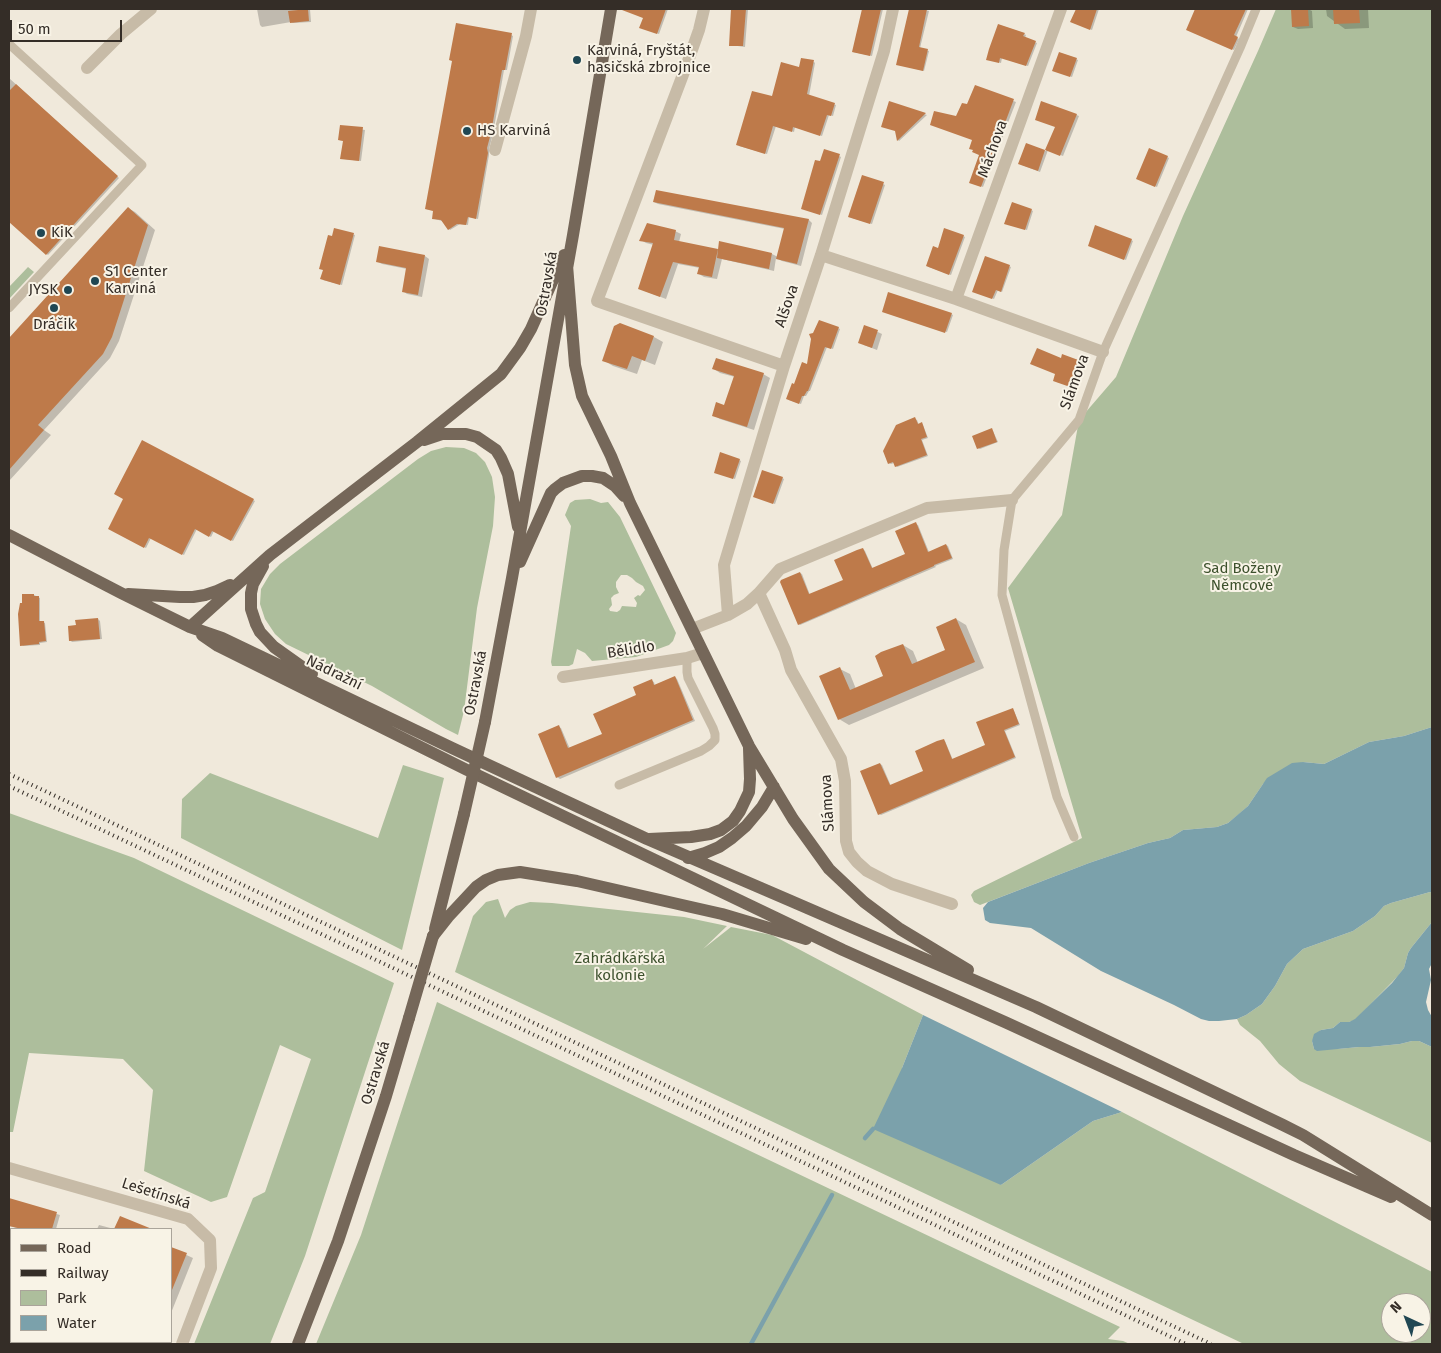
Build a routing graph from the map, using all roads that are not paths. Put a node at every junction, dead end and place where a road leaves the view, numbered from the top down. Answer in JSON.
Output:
{"nodes":[{"id":1,"x":151,"y":9,"type":"edge"},
{"id":2,"x":531,"y":9,"type":"edge"},
{"id":3,"x":610,"y":9,"type":"edge"},
{"id":4,"x":704,"y":9,"type":"edge"},
{"id":5,"x":893,"y":9,"type":"edge"},
{"id":6,"x":1061,"y":9,"type":"edge"},
{"id":7,"x":1256,"y":9,"type":"edge"},
{"id":8,"x":9,"y":44,"type":"edge"},
{"id":9,"x":87,"y":68,"type":"dead end"},
{"id":10,"x":495,"y":150,"type":"dead end"},
{"id":11,"x":573,"y":235,"type":"junction"},
{"id":12,"x":821,"y":255,"type":"junction"},
{"id":13,"x":567,"y":265,"type":"junction"},
{"id":14,"x":956,"y":299,"type":"junction"},
{"id":15,"x":9,"y":308,"type":"edge"},
{"id":16,"x":1103,"y":352,"type":"junction"},
{"id":17,"x":784,"y":366,"type":"junction"},
{"id":18,"x":417,"y":442,"type":"junction"},
{"id":19,"x":1012,"y":500,"type":"junction"},
{"id":20,"x":630,"y":502,"type":"junction"},
{"id":21,"x":9,"y":535,"type":"edge"},
{"id":22,"x":519,"y":537,"type":"junction"},
{"id":23,"x":270,"y":555,"type":"junction"},
{"id":24,"x":250,"y":573,"type":"junction"},
{"id":25,"x":512,"y":578,"type":"junction"},
{"id":26,"x":120,"y":593,"type":"junction"},
{"id":27,"x":759,"y":593,"type":"junction"},
{"id":28,"x":728,"y":615,"type":"junction"},
{"id":29,"x":190,"y":627,"type":"junction"},
{"id":30,"x":692,"y":629,"type":"junction"},
{"id":31,"x":703,"y":653,"type":"junction"},
{"id":32,"x":687,"y":658,"type":"junction"},
{"id":33,"x":563,"y":677,"type":"dead end"},
{"id":34,"x":341,"y":694,"type":"junction"},
{"id":35,"x":749,"y":746,"type":"junction"},
{"id":36,"x":619,"y":784,"type":"dead end"},
{"id":37,"x":774,"y":787,"type":"junction"},
{"id":38,"x":1074,"y":837,"type":"dead end"},
{"id":39,"x":647,"y":840,"type":"junction"},
{"id":40,"x":648,"y":857,"type":"junction"},
{"id":41,"x":690,"y":858,"type":"junction"},
{"id":42,"x":952,"y":904,"type":"dead end"},
{"id":43,"x":433,"y":936,"type":"junction"},
{"id":44,"x":843,"y":950,"type":"junction"},
{"id":45,"x":1036,"y":1007,"type":"junction"},
{"id":46,"x":9,"y":1168,"type":"edge"},
{"id":47,"x":1432,"y":1214,"type":"edge"},
{"id":48,"x":182,"y":1344,"type":"edge"},
{"id":49,"x":298,"y":1344,"type":"edge"}],
"edges":[{"from":1,"to":9,"type":"street"},
{"from":2,"to":10,"type":"street"},
{"from":3,"to":11,"type":"main road","name":"Ostravská"},
{"from":4,"to":17,"type":"street"},
{"from":5,"to":12,"type":"street","name":"Alšova"},
{"from":6,"to":14,"type":"street","name":"Máchova"},
{"from":7,"to":16,"type":"lane","name":"Slámova"},
{"from":8,"to":15,"type":"lane"},
{"from":11,"to":13,"type":"main road","name":"Ostravská"},
{"from":11,"to":18,"type":"main road"},
{"from":12,"to":14,"type":"street"},
{"from":12,"to":17,"type":"street","name":"Alšova"},
{"from":13,"to":20,"type":"main road"},
{"from":13,"to":22,"type":"main road","name":"Ostravská"},
{"from":14,"to":16,"type":"street"},
{"from":16,"to":19,"type":"lane","name":"Slámova"},
{"from":17,"to":28,"type":"street","name":"Alšova"},
{"from":18,"to":22,"type":"main road"},
{"from":18,"to":23,"type":"main road"},
{"from":19,"to":27,"type":"street"},
{"from":19,"to":38,"type":"lane"},
{"from":20,"to":25,"type":"main road"},
{"from":20,"to":30,"type":"main road"},
{"from":21,"to":26,"type":"main road","name":"Nádražní"},
{"from":22,"to":25,"type":"main road","name":"Ostravská"},
{"from":23,"to":24,"type":"main road"},
{"from":23,"to":34,"type":"main road"},
{"from":24,"to":26,"type":"main road"},
{"from":24,"to":29,"type":"main road"},
{"from":25,"to":43,"type":"main road","name":"Ostravská","bridge":true},
{"from":26,"to":29,"type":"main road","name":"Nádražní"},
{"from":27,"to":28,"type":"street"},
{"from":27,"to":42,"type":"street","name":"Slámova"},
{"from":28,"to":30,"type":"street"},
{"from":29,"to":34,"type":"main road","name":"Nádražní"},
{"from":29,"to":40,"type":"main road"},
{"from":30,"to":31,"type":"main road"},
{"from":31,"to":32,"type":"street","name":"Bělidlo"},
{"from":31,"to":35,"type":"main road"},
{"from":32,"to":33,"type":"street","name":"Bělidlo"},
{"from":32,"to":36,"type":"lane"},
{"from":34,"to":39,"type":"main road","name":"Nádražní"},
{"from":35,"to":37,"type":"main road"},
{"from":35,"to":39,"type":"main road"},
{"from":37,"to":41,"type":"main road"},
{"from":37,"to":45,"type":"main road"},
{"from":39,"to":41,"type":"main road","name":"Nádražní"},
{"from":40,"to":41,"type":"main road"},
{"from":40,"to":44,"type":"main road"},
{"from":41,"to":45,"type":"main road","name":"Nádražní"},
{"from":43,"to":44,"type":"main road"},
{"from":43,"to":49,"type":"main road","name":"Ostravská","bridge":true},
{"from":44,"to":47,"type":"main road"},
{"from":45,"to":47,"type":"main road"},
{"from":46,"to":48,"type":"street","name":"Lešetínská"}]}
